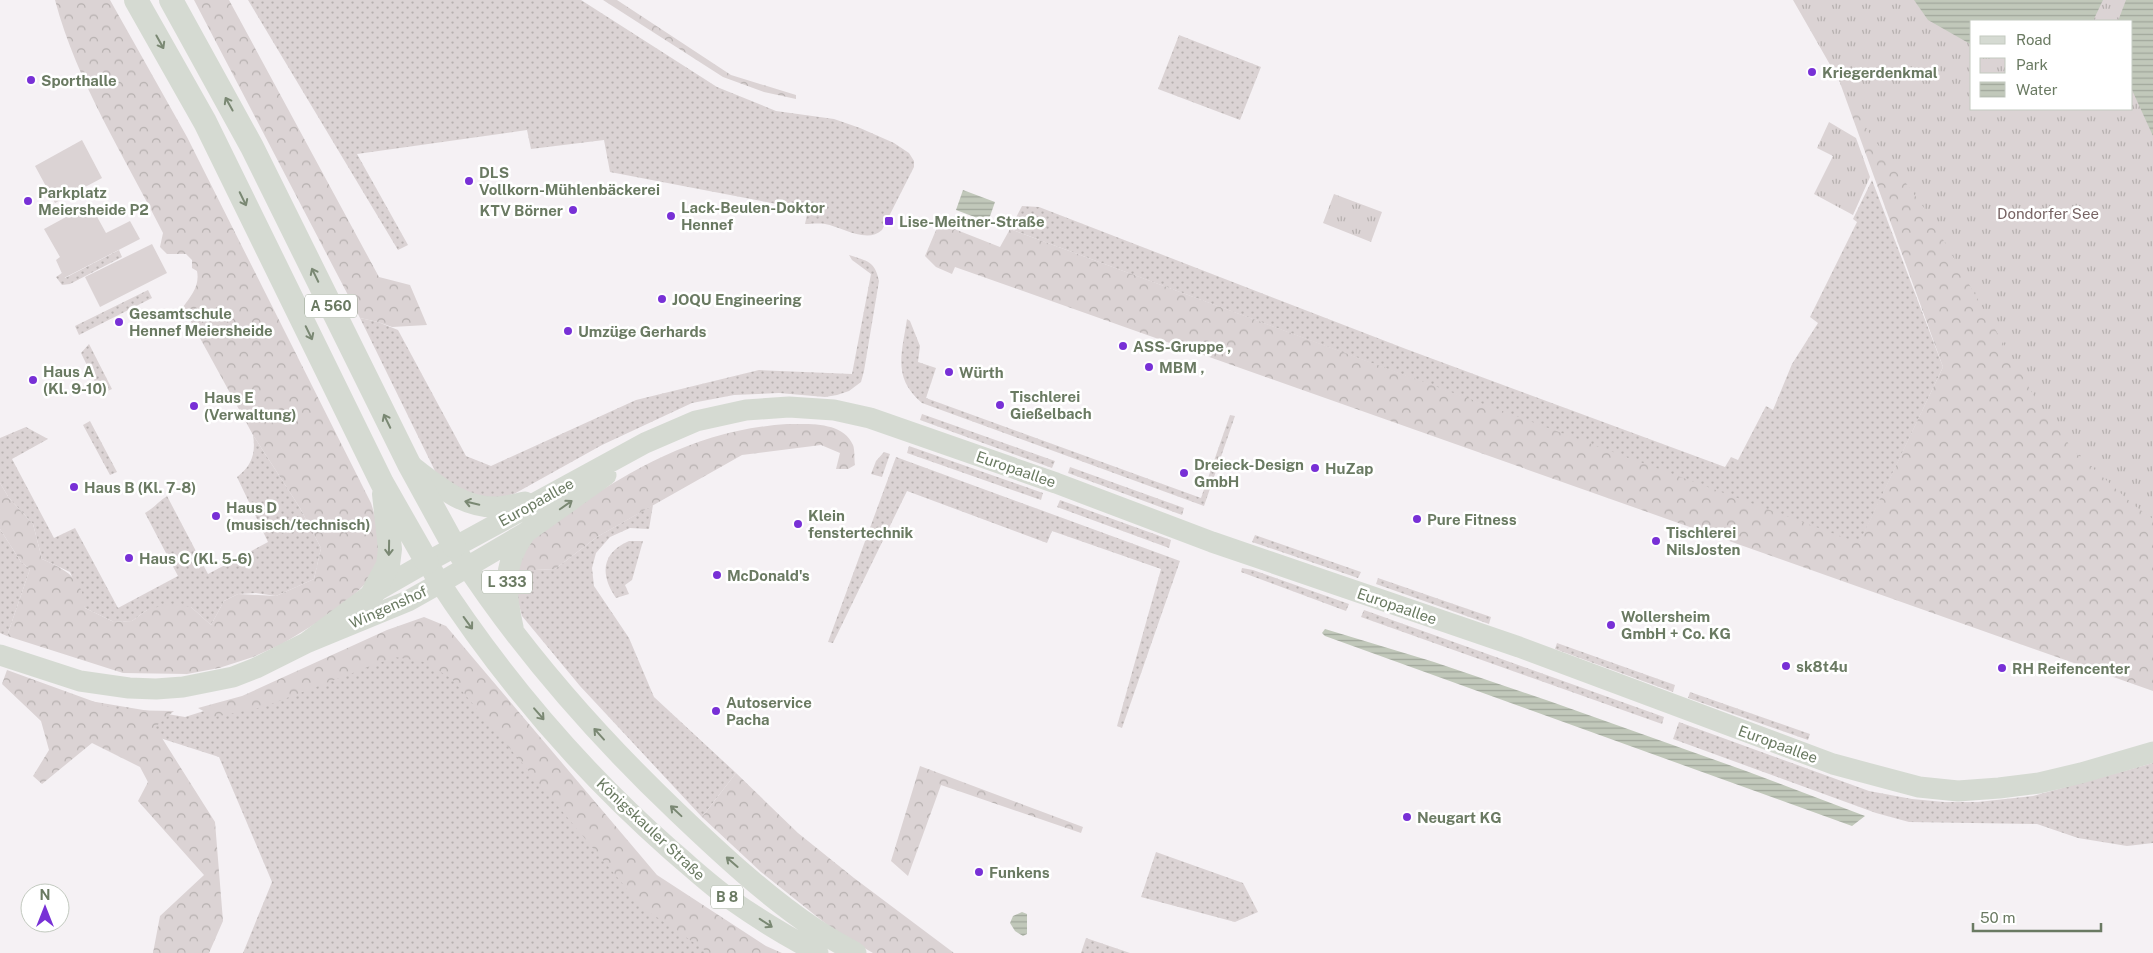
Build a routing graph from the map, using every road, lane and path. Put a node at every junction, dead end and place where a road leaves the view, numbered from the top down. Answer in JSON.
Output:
{"nodes":[{"id":1,"x":136,"y":0,"type":"edge"},
{"id":2,"x":171,"y":0,"type":"edge"},
{"id":3,"x":645,"y":443,"type":"junction"},
{"id":4,"x":409,"y":464,"type":"junction"},
{"id":5,"x":382,"y":482,"type":"junction"},
{"id":6,"x":538,"y":500,"type":"junction"},
{"id":7,"x":526,"y":533,"type":"junction"},
{"id":8,"x":454,"y":546,"type":"junction"},
{"id":9,"x":426,"y":562,"type":"junction"},
{"id":10,"x":467,"y":566,"type":"junction"},
{"id":11,"x":440,"y":583,"type":"junction"},
{"id":12,"x":373,"y":593,"type":"junction"},
{"id":13,"x":515,"y":635,"type":"junction"},
{"id":14,"x":306,"y":643,"type":"junction"},
{"id":15,"x":0,"y":655,"type":"edge"},
{"id":16,"x":2153,"y":752,"type":"edge"},
{"id":17,"x":818,"y":953,"type":"edge"},
{"id":18,"x":856,"y":953,"type":"edge"}],
"edges":[{"from":1,"to":5,"type":"highway","number":"A 560","one_way":true},
{"from":4,"to":2,"type":"highway","number":"A 560","one_way":true},
{"from":3,"to":6,"type":"main road","name":"Europaallee","number":"L 333"},
{"from":7,"to":3,"type":"main road","name":"Europaallee","number":"L 333","one_way":true},
{"from":3,"to":16,"type":"main road","name":"Europaallee","number":"L 333"},
{"from":6,"to":4,"type":"main road","one_way":true},
{"from":4,"to":8,"type":"highway","number":"A 560"},
{"from":5,"to":9,"type":"highway","number":"A 560"},
{"from":5,"to":12,"type":"highway","one_way":true},
{"from":6,"to":8,"type":"main road","name":"Europaallee","number":"L 333"},
{"from":7,"to":10,"type":"main road","name":"Europaallee","number":"L 333"},
{"from":7,"to":13,"type":"main road","number":"L 333"},
{"from":8,"to":9,"type":"main road","name":"Europaallee","number":"L 333"},
{"from":8,"to":10,"type":"main road","number":"B 8"},
{"from":9,"to":11,"type":"main road","number":"B 8"},
{"from":9,"to":12,"type":"main road","name":"Wingenshof"},
{"from":10,"to":11,"type":"main road","name":"Wingenshof","number":"L 333"},
{"from":10,"to":13,"type":"main road","number":"B 8"},
{"from":11,"to":14,"type":"main road","name":"Wingenshof"},
{"from":11,"to":17,"type":"main road","name":"Königskauler Straße","number":"B 8","one_way":true},
{"from":12,"to":14,"type":"main road","name":"Wingenshof"},
{"from":18,"to":13,"type":"main road","name":"Königskauler Straße","number":"B 8","one_way":true},
{"from":14,"to":15,"type":"main road","name":"Wingenshof"}]}
